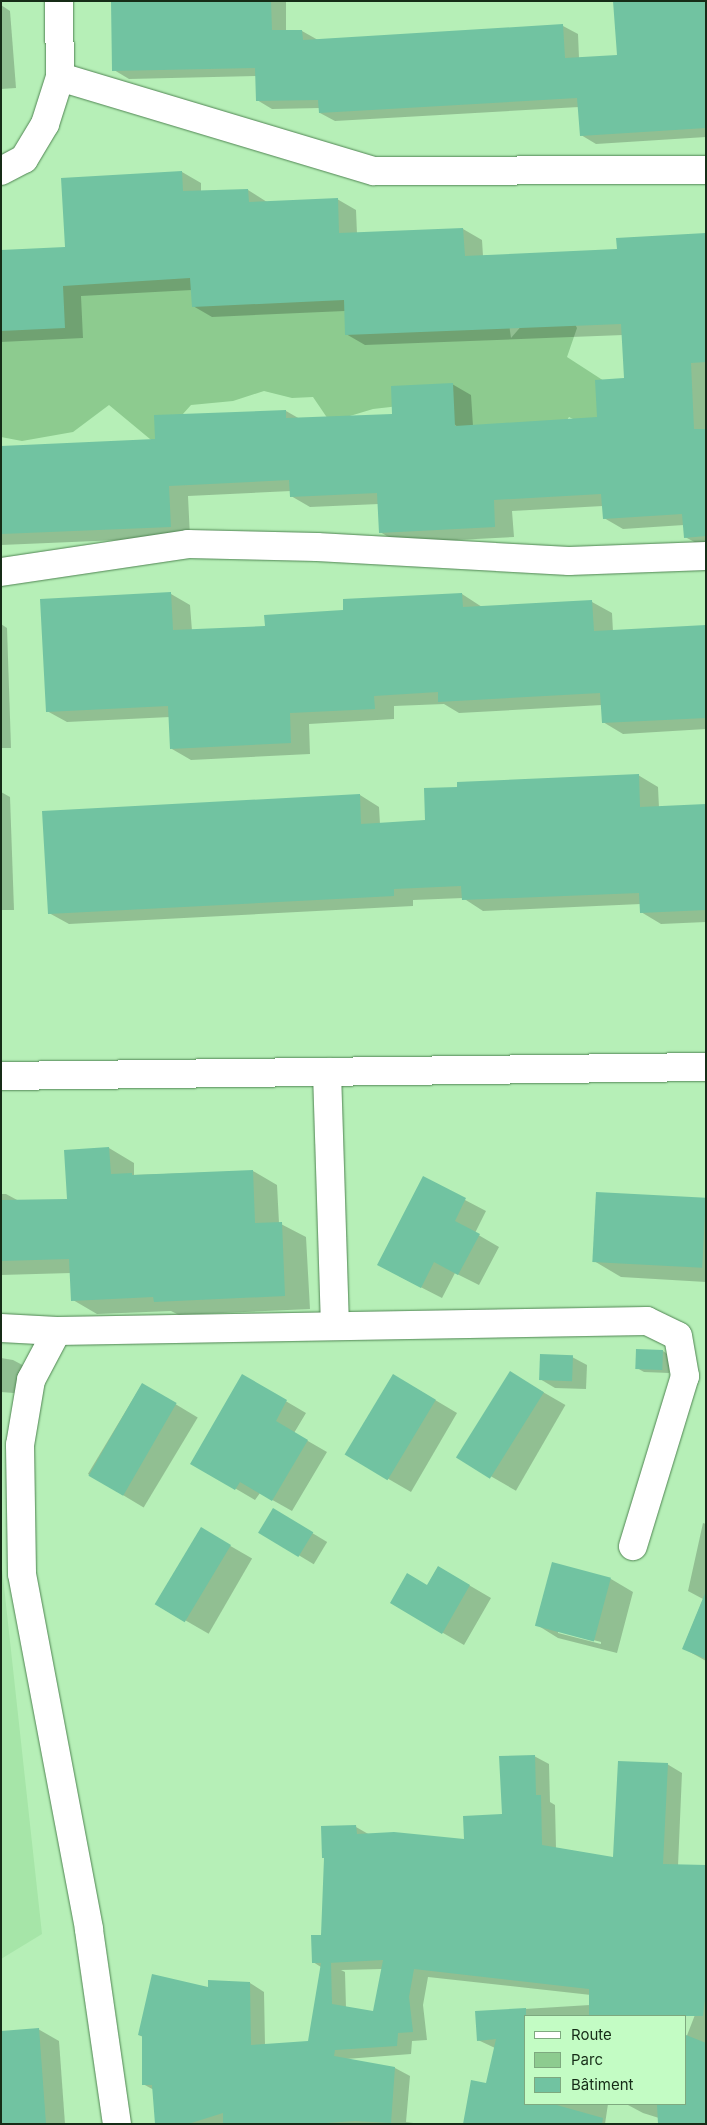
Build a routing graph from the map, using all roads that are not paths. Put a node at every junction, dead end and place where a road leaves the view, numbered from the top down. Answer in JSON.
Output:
{"nodes":[{"id":1,"x":59,"y":1,"type":"edge"},
{"id":2,"x":60,"y":78,"type":"junction"},
{"id":3,"x":706,"y":170,"type":"edge"},
{"id":4,"x":1,"y":171,"type":"edge"},
{"id":5,"x":706,"y":556,"type":"edge"},
{"id":6,"x":1,"y":572,"type":"edge"},
{"id":7,"x":706,"y":1067,"type":"edge"},
{"id":8,"x":327,"y":1072,"type":"junction"},
{"id":9,"x":1,"y":1076,"type":"edge"},
{"id":10,"x":335,"y":1326,"type":"junction"},
{"id":11,"x":1,"y":1328,"type":"edge"},
{"id":12,"x":57,"y":1331,"type":"junction"},
{"id":13,"x":634,"y":1546,"type":"dead end"},
{"id":14,"x":118,"y":2124,"type":"edge"}],
"edges":[{"from":1,"to":2,"type":"street"},
{"from":2,"to":3,"type":"street"},
{"from":2,"to":4,"type":"street"},
{"from":5,"to":6,"type":"street"},
{"from":7,"to":8,"type":"street"},
{"from":8,"to":9,"type":"street"},
{"from":8,"to":10,"type":"street"},
{"from":10,"to":12,"type":"street"},
{"from":10,"to":13,"type":"street"},
{"from":11,"to":12,"type":"street"},
{"from":12,"to":14,"type":"street"}]}
